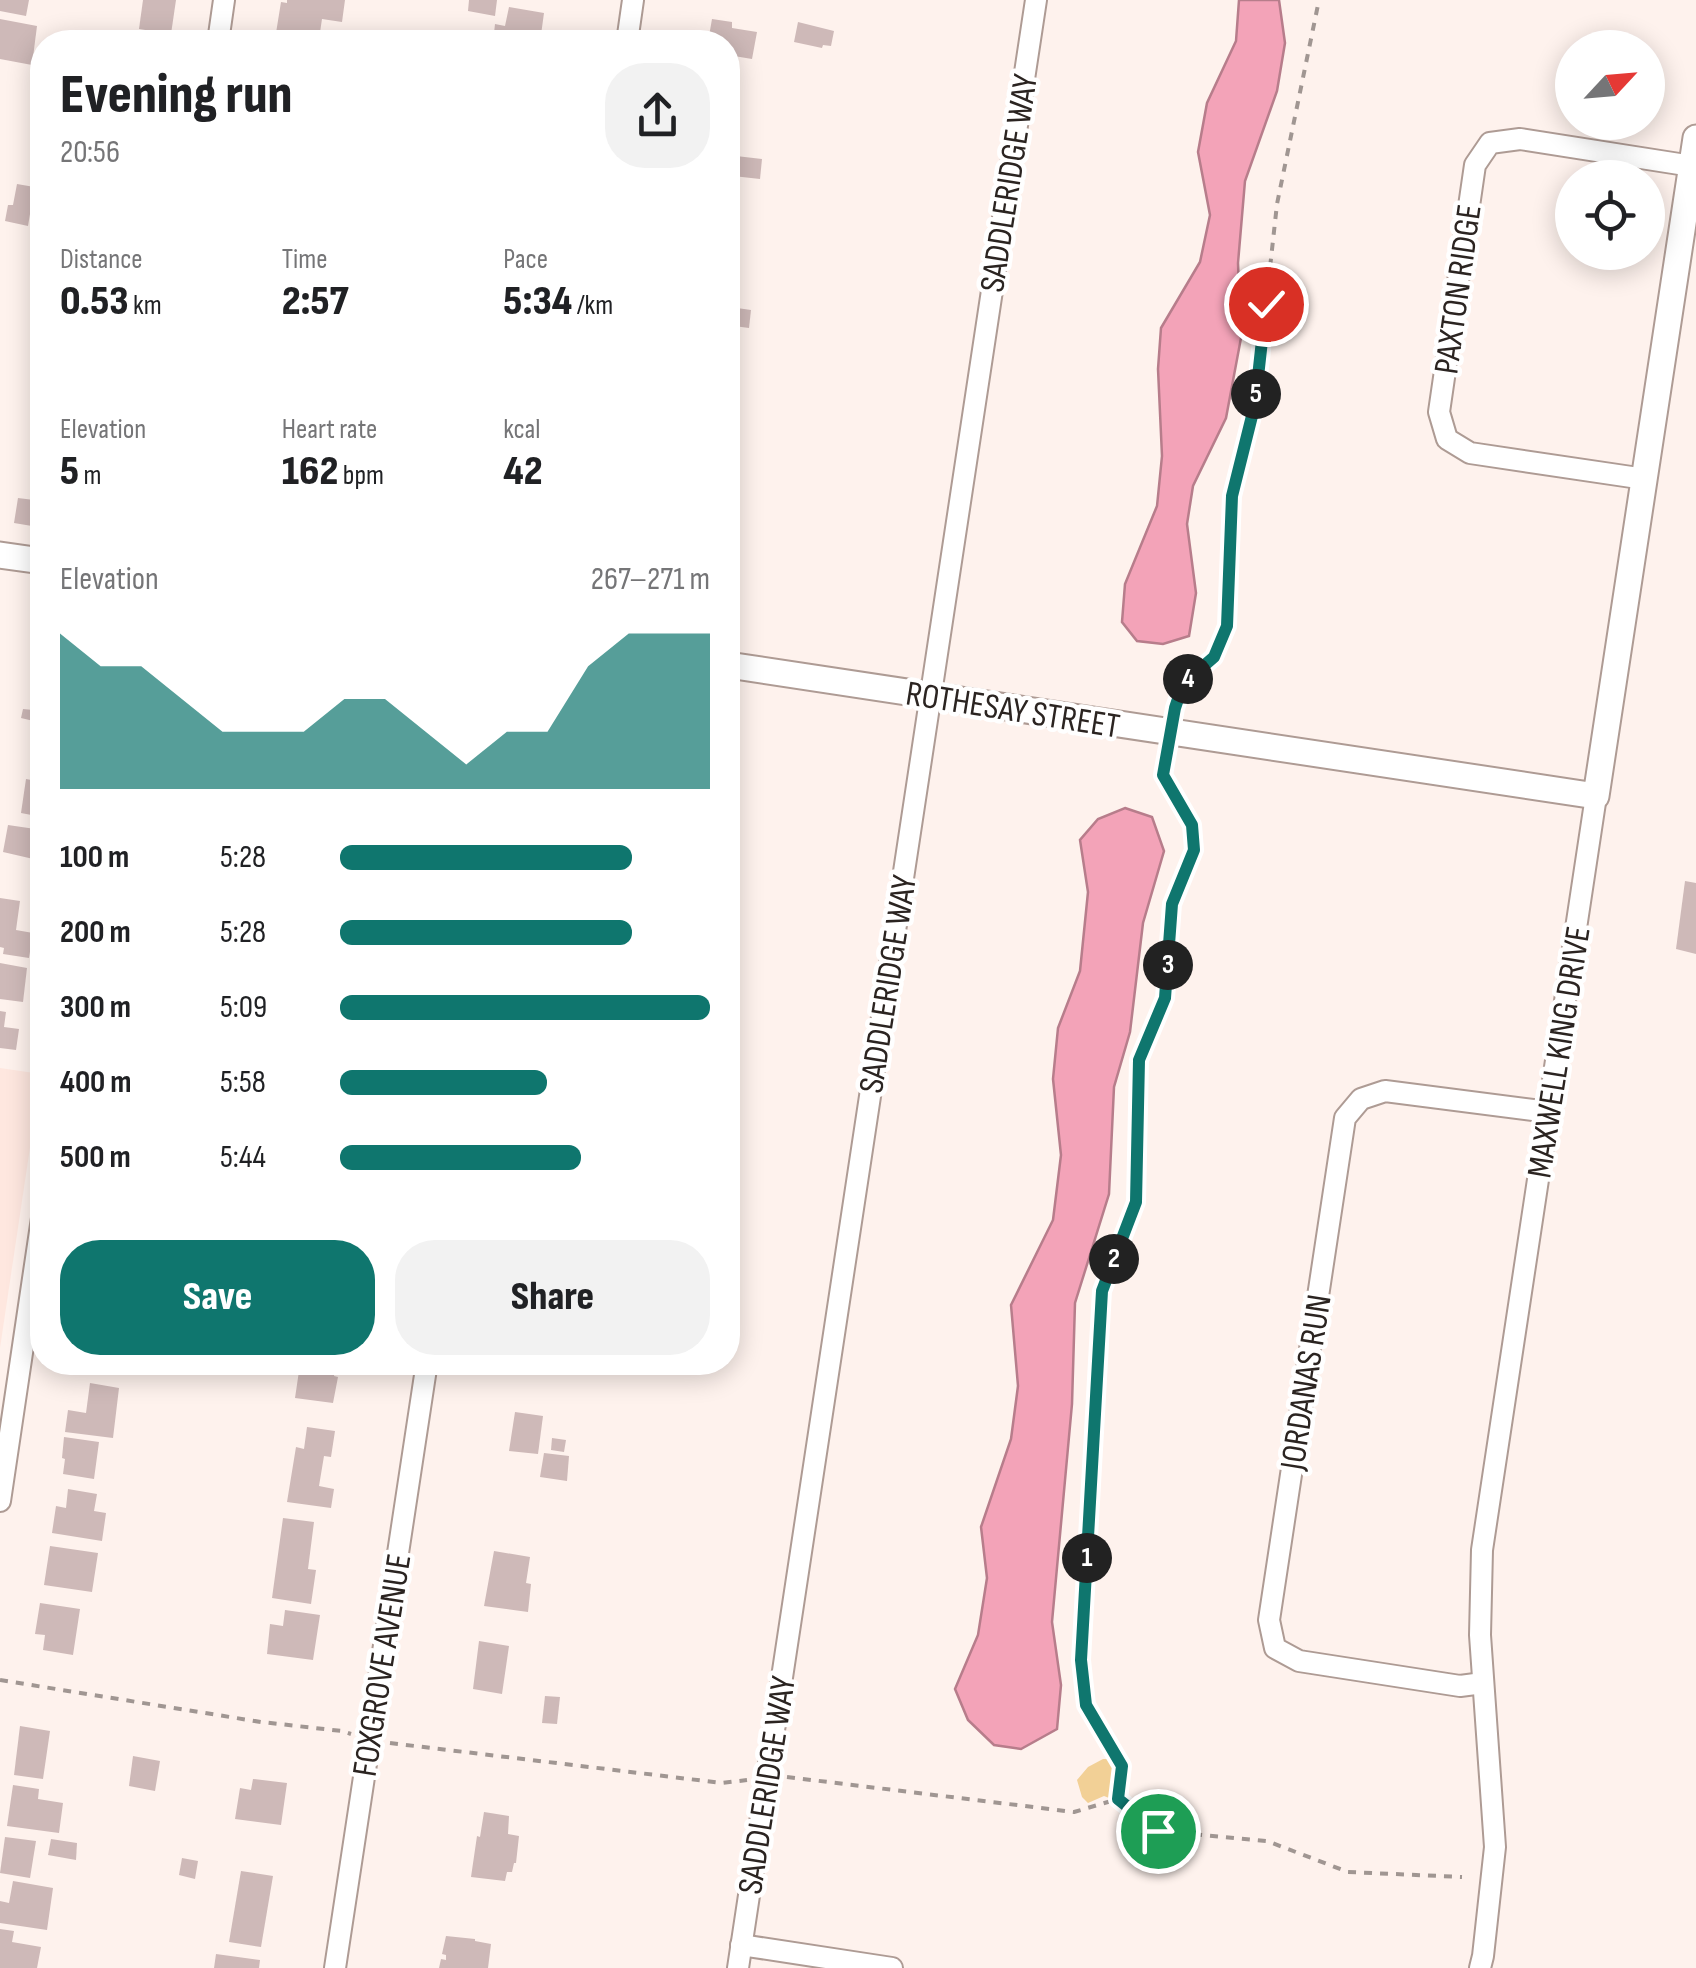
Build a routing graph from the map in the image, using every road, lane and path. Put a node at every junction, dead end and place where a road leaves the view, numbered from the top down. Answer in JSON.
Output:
{"nodes":[{"id":1,"x":224,"y":0,"type":"edge"},
{"id":2,"x":634,"y":0,"type":"edge"},
{"id":3,"x":1036,"y":0,"type":"edge"},
{"id":4,"x":1319,"y":0,"type":"edge"},
{"id":5,"x":220,"y":30,"type":"edge"},
{"id":6,"x":629,"y":30,"type":"edge"},
{"id":7,"x":1696,"y":138,"type":"edge"},
{"id":8,"x":1692,"y":166,"type":"junction"},
{"id":9,"x":1645,"y":479,"type":"junction"},
{"id":10,"x":0,"y":555,"type":"edge"},
{"id":11,"x":30,"y":559,"type":"edge"},
{"id":12,"x":740,"y":667,"type":"edge"},
{"id":13,"x":931,"y":697,"type":"junction"},
{"id":14,"x":1170,"y":733,"type":"junction"},
{"id":15,"x":1596,"y":796,"type":"junction"},
{"id":16,"x":1548,"y":1112,"type":"junction"},
{"id":17,"x":30,"y":1299,"type":"edge"},
{"id":18,"x":425,"y":1375,"type":"edge"},
{"id":19,"x":0,"y":1500,"type":"edge"},
{"id":20,"x":0,"y":1680,"type":"edge"},
{"id":21,"x":1483,"y":1684,"type":"junction"},
{"id":22,"x":370,"y":1741,"type":"junction"},
{"id":23,"x":766,"y":1778,"type":"junction"},
{"id":24,"x":1118,"y":1799,"type":"junction"},
{"id":25,"x":1462,"y":1877,"type":"dead end"},
{"id":26,"x":742,"y":1945,"type":"junction"},
{"id":27,"x":336,"y":1968,"type":"edge"},
{"id":28,"x":738,"y":1968,"type":"edge"},
{"id":29,"x":892,"y":1968,"type":"edge"},
{"id":30,"x":1480,"y":1968,"type":"edge"}],
"edges":[{"from":1,"to":5,"type":"street"},
{"from":2,"to":6,"type":"street"},
{"from":3,"to":13,"type":"street","name":"SADDLERIDGE WAY"},
{"from":4,"to":14,"type":"path"},
{"from":7,"to":8,"type":"street","name":"MAXWELL KING DRIVE"},
{"from":8,"to":9,"type":"street","name":"MAXWELL KING DRIVE"},
{"from":8,"to":9,"type":"street","name":"PAXTON RIDGE"},
{"from":9,"to":15,"type":"street","name":"MAXWELL KING DRIVE"},
{"from":10,"to":11,"type":"street"},
{"from":12,"to":13,"type":"street","name":"ROTHESAY STREET"},
{"from":13,"to":14,"type":"street","name":"ROTHESAY STREET"},
{"from":13,"to":23,"type":"street","name":"SADDLERIDGE WAY"},
{"from":14,"to":15,"type":"street","name":"ROTHESAY STREET"},
{"from":14,"to":24,"type":"path"},
{"from":15,"to":16,"type":"street","name":"MAXWELL KING DRIVE"},
{"from":16,"to":21,"type":"street","name":"MAXWELL KING DRIVE"},
{"from":16,"to":21,"type":"street","name":"JORDANAS RUN"},
{"from":17,"to":19,"type":"street"},
{"from":18,"to":22,"type":"street","name":"FOXGROVE AVENUE"},
{"from":20,"to":22,"type":"path"},
{"from":21,"to":30,"type":"street","name":"MAXWELL KING DRIVE"},
{"from":22,"to":23,"type":"path"},
{"from":22,"to":27,"type":"street","name":"FOXGROVE AVENUE"},
{"from":23,"to":24,"type":"path"},
{"from":23,"to":26,"type":"street","name":"SADDLERIDGE WAY"},
{"from":24,"to":25,"type":"path"},
{"from":26,"to":28,"type":"street","name":"SADDLERIDGE WAY"},
{"from":26,"to":29,"type":"street"}]}
